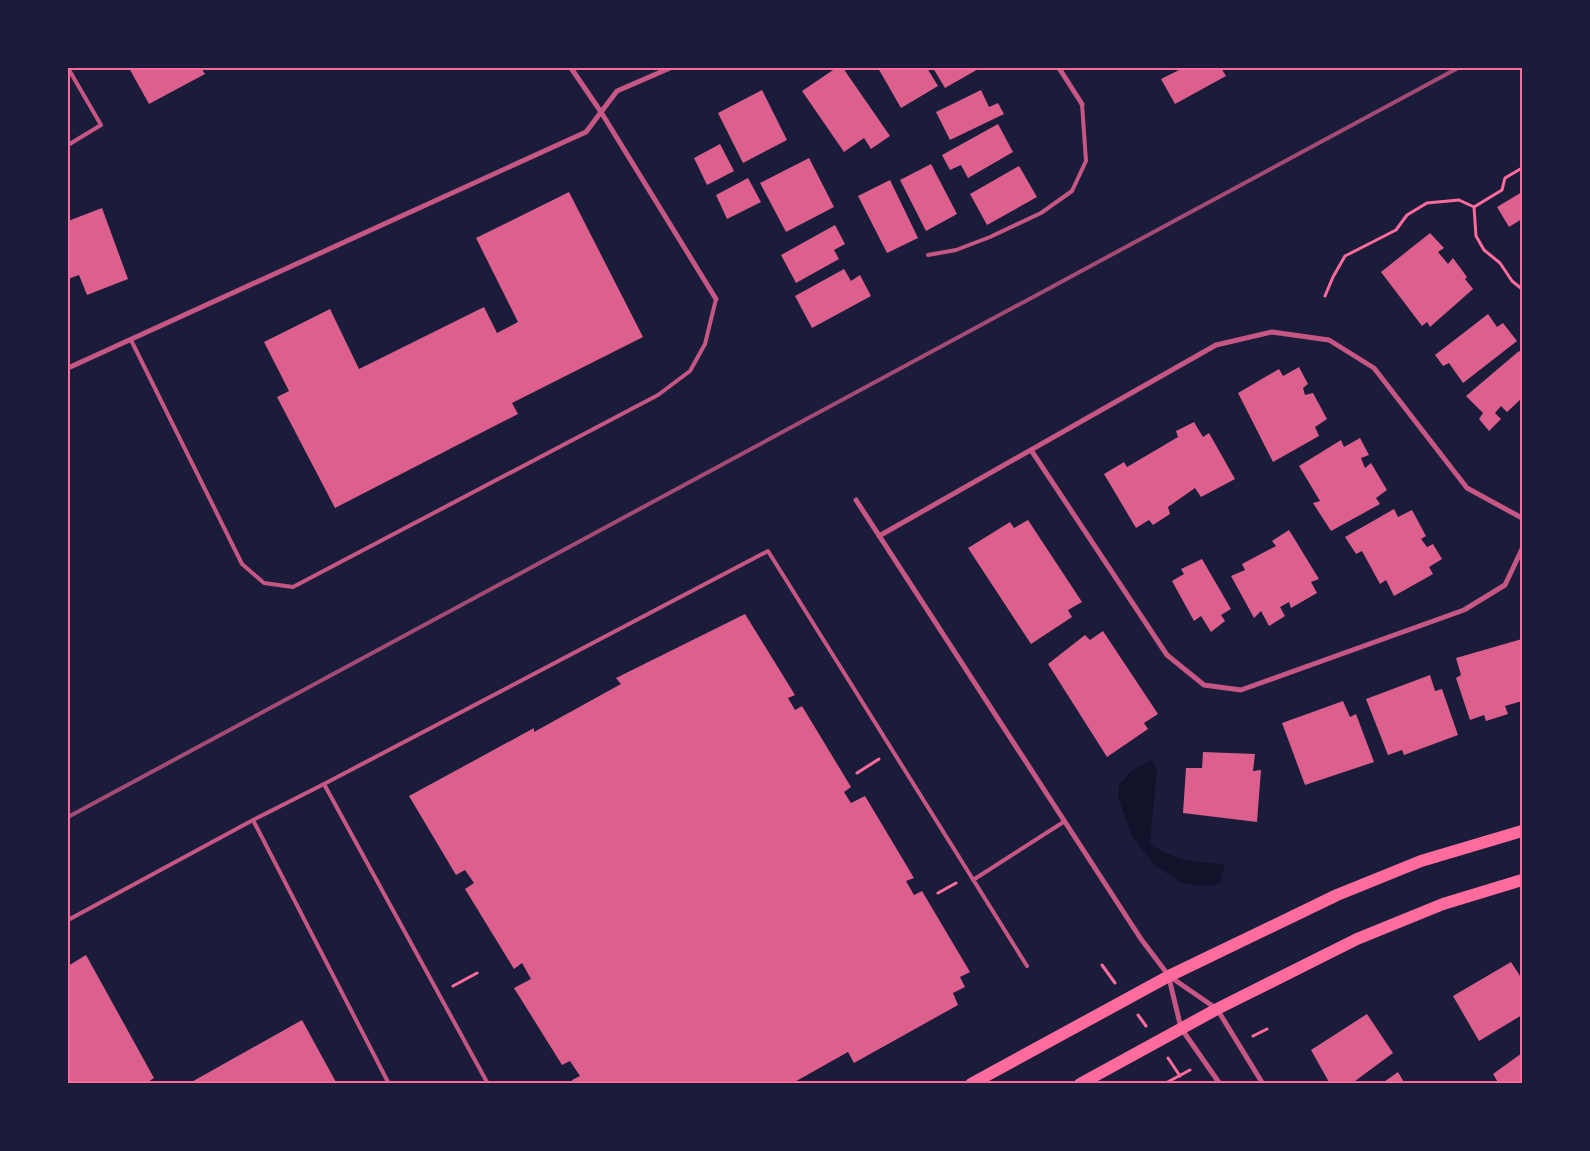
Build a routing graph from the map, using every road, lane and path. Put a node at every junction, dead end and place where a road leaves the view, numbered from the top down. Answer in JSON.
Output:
{"nodes":[{"id":1,"x":68,"y":68,"type":"edge"},
{"id":2,"x":571,"y":68,"type":"edge"},
{"id":3,"x":670,"y":68,"type":"edge"},
{"id":4,"x":1059,"y":68,"type":"edge"},
{"id":5,"x":1082,"y":104,"type":"joint"},
{"id":6,"x":601,"y":112,"type":"junction"},
{"id":7,"x":68,"y":145,"type":"edge"},
{"id":8,"x":1522,"y":168,"type":"edge"},
{"id":9,"x":1474,"y":207,"type":"junction"},
{"id":10,"x":928,"y":255,"type":"dead end"},
{"id":11,"x":1522,"y":289,"type":"edge"},
{"id":12,"x":1325,"y":296,"type":"dead end"},
{"id":13,"x":716,"y":299,"type":"joint"},
{"id":14,"x":131,"y":340,"type":"junction"},
{"id":15,"x":68,"y":368,"type":"edge"},
{"id":16,"x":1031,"y":450,"type":"junction"},
{"id":17,"x":856,"y":500,"type":"dead end"},
{"id":18,"x":1522,"y":518,"type":"edge"},
{"id":19,"x":879,"y":536,"type":"junction"},
{"id":20,"x":1522,"y":549,"type":"edge"},
{"id":21,"x":892,"y":750,"type":"junction"},
{"id":22,"x":858,"y":773,"type":"dead end"},
{"id":23,"x":324,"y":784,"type":"junction"},
{"id":24,"x":253,"y":820,"type":"junction"},
{"id":25,"x":1065,"y":821,"type":"junction"},
{"id":26,"x":1522,"y":831,"type":"edge"},
{"id":27,"x":973,"y":880,"type":"junction"},
{"id":28,"x":1522,"y":880,"type":"edge"},
{"id":29,"x":68,"y":920,"type":"edge"},
{"id":30,"x":1102,"y":965,"type":"dead end"},
{"id":31,"x":1027,"y":966,"type":"dead end"},
{"id":32,"x":477,"y":973,"type":"dead end"},
{"id":33,"x":1169,"y":976,"type":"junction"},
{"id":34,"x":439,"y":994,"type":"junction"},
{"id":35,"x":1127,"y":999,"type":"junction"},
{"id":36,"x":1217,"y":1009,"type":"junction"},
{"id":37,"x":1181,"y":1028,"type":"junction"},
{"id":38,"x":1156,"y":1041,"type":"junction"},
{"id":39,"x":389,"y":1084,"type":"edge"},
{"id":40,"x":488,"y":1084,"type":"edge"},
{"id":41,"x":971,"y":1084,"type":"edge"},
{"id":42,"x":1080,"y":1084,"type":"edge"},
{"id":43,"x":1164,"y":1084,"type":"edge"},
{"id":44,"x":1220,"y":1084,"type":"edge"},
{"id":45,"x":1263,"y":1084,"type":"edge"}],
"edges":[{"from":1,"to":7,"type":"lane"},
{"from":2,"to":6,"type":"street"},
{"from":3,"to":6,"type":"street"},
{"from":4,"to":5,"type":"street"},
{"from":5,"to":10,"type":"lane"},
{"from":6,"to":13,"type":"street"},
{"from":6,"to":14,"type":"street"},
{"from":8,"to":9,"type":"path"},
{"from":9,"to":11,"type":"path"},
{"from":9,"to":12,"type":"path"},
{"from":13,"to":14,"type":"lane"},
{"from":14,"to":15,"type":"street"},
{"from":16,"to":18,"type":"street"},
{"from":16,"to":19,"type":"street"},
{"from":16,"to":20,"type":"street"},
{"from":17,"to":19,"type":"street"},
{"from":19,"to":25,"type":"street"},
{"from":21,"to":22,"type":"path"},
{"from":21,"to":23,"type":"lane"},
{"from":21,"to":27,"type":"lane"},
{"from":23,"to":24,"type":"lane"},
{"from":23,"to":34,"type":"lane"},
{"from":24,"to":29,"type":"lane"},
{"from":24,"to":39,"type":"lane"},
{"from":25,"to":27,"type":"lane"},
{"from":25,"to":33,"type":"street"},
{"from":26,"to":33,"type":"main road"},
{"from":27,"to":31,"type":"lane"},
{"from":28,"to":36,"type":"main road"},
{"from":30,"to":35,"type":"path"},
{"from":32,"to":34,"type":"path"},
{"from":33,"to":35,"type":"main road"},
{"from":33,"to":36,"type":"street"},
{"from":33,"to":37,"type":"street"},
{"from":34,"to":40,"type":"lane"},
{"from":35,"to":38,"type":"path"},
{"from":35,"to":41,"type":"main road"},
{"from":36,"to":37,"type":"main road"},
{"from":36,"to":45,"type":"street"},
{"from":37,"to":38,"type":"main road"},
{"from":37,"to":44,"type":"street"},
{"from":38,"to":42,"type":"main road"},
{"from":38,"to":43,"type":"path"}]}
